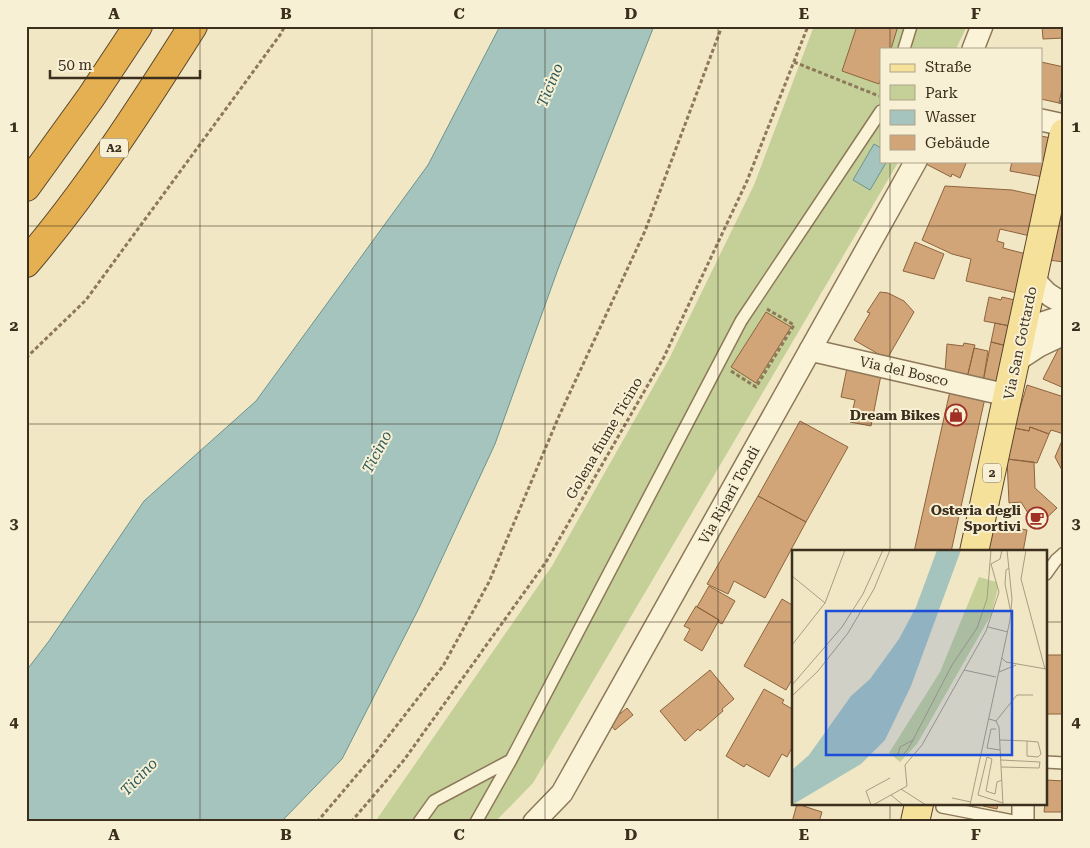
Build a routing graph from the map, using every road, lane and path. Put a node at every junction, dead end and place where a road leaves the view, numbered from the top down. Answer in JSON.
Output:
{"nodes":[{"id":1,"x":138,"y":26,"type":"edge"},
{"id":2,"x":193,"y":26,"type":"edge"},
{"id":3,"x":285,"y":26,"type":"edge"},
{"id":4,"x":722,"y":26,"type":"edge"},
{"id":5,"x":808,"y":26,"type":"edge"},
{"id":6,"x":911,"y":26,"type":"edge"},
{"id":7,"x":982,"y":26,"type":"edge"},
{"id":8,"x":904,"y":48,"type":"edge"},
{"id":9,"x":973,"y":48,"type":"edge"},
{"id":10,"x":794,"y":62,"type":"junction"},
{"id":11,"x":880,"y":97,"type":"edge"},
{"id":12,"x":880,"y":112,"type":"edge"},
{"id":13,"x":1042,"y":120,"type":"edge"},
{"id":14,"x":1064,"y":125,"type":"edge"},
{"id":15,"x":1064,"y":133,"type":"edge"},
{"id":16,"x":915,"y":162,"type":"edge"},
{"id":17,"x":26,"y":187,"type":"edge"},
{"id":18,"x":26,"y":263,"type":"edge"},
{"id":19,"x":1034,"y":276,"type":"junction"},
{"id":20,"x":1064,"y":302,"type":"edge"},
{"id":21,"x":765,"y":307,"type":"dead end"},
{"id":22,"x":1064,"y":316,"type":"edge"},
{"id":23,"x":1023,"y":329,"type":"junction"},
{"id":24,"x":1064,"y":334,"type":"edge"},
{"id":25,"x":810,"y":350,"type":"junction"},
{"id":26,"x":26,"y":358,"type":"edge"},
{"id":27,"x":1016,"y":361,"type":"junction"},
{"id":28,"x":726,"y":368,"type":"dead end"},
{"id":29,"x":998,"y":393,"type":"dead end"},
{"id":30,"x":974,"y":550,"type":"edge"},
{"id":31,"x":1064,"y":553,"type":"edge"},
{"id":32,"x":1048,"y":571,"type":"edge"},
{"id":33,"x":511,"y":760,"type":"junction"},
{"id":34,"x":1048,"y":762,"type":"edge"},
{"id":35,"x":1064,"y":763,"type":"edge"},
{"id":36,"x":919,"y":806,"type":"edge"},
{"id":37,"x":942,"y":806,"type":"edge"},
{"id":38,"x":1023,"y":806,"type":"edge"},
{"id":39,"x":317,"y":822,"type":"edge"},
{"id":40,"x":350,"y":822,"type":"edge"},
{"id":41,"x":418,"y":822,"type":"edge"},
{"id":42,"x":476,"y":822,"type":"edge"},
{"id":43,"x":534,"y":822,"type":"edge"},
{"id":44,"x":915,"y":822,"type":"edge"},
{"id":45,"x":1019,"y":822,"type":"edge"},
{"id":46,"x":1023,"y":822,"type":"edge"}],
"edges":[{"from":1,"to":17,"type":"highway"},
{"from":2,"to":18,"type":"highway","number":"A2"},
{"from":3,"to":26,"type":"path"},
{"from":4,"to":39,"type":"path"},
{"from":5,"to":10,"type":"path","name":"Golena fiume Ticino"},
{"from":6,"to":8,"type":"lane"},
{"from":7,"to":9,"type":"street"},
{"from":10,"to":11,"type":"path"},
{"from":10,"to":40,"type":"path","name":"Golena fiume Ticino"},
{"from":12,"to":33,"type":"lane"},
{"from":13,"to":14,"type":"street"},
{"from":15,"to":19,"type":"main road","name":"Via San Gottardo","number":"2"},
{"from":16,"to":25,"type":"street","name":"Via Ripari Tondi"},
{"from":19,"to":20,"type":"street"},
{"from":19,"to":23,"type":"main road","name":"Via San Gottardo","number":"2"},
{"from":21,"to":28,"type":"path"},
{"from":22,"to":23,"type":"street"},
{"from":23,"to":27,"type":"main road","name":"Via San Gottardo","number":"2"},
{"from":24,"to":27,"type":"street"},
{"from":25,"to":29,"type":"street","name":"Via del Bosco"},
{"from":25,"to":43,"type":"street","name":"Via Ripari Tondi"},
{"from":27,"to":30,"type":"main road","name":"Via San Gottardo","number":"2"},
{"from":31,"to":32,"type":"lane"},
{"from":33,"to":41,"type":"lane"},
{"from":33,"to":42,"type":"lane"},
{"from":34,"to":35,"type":"lane"},
{"from":36,"to":44,"type":"main road"},
{"from":37,"to":45,"type":"lane"},
{"from":38,"to":46,"type":"street"}]}
